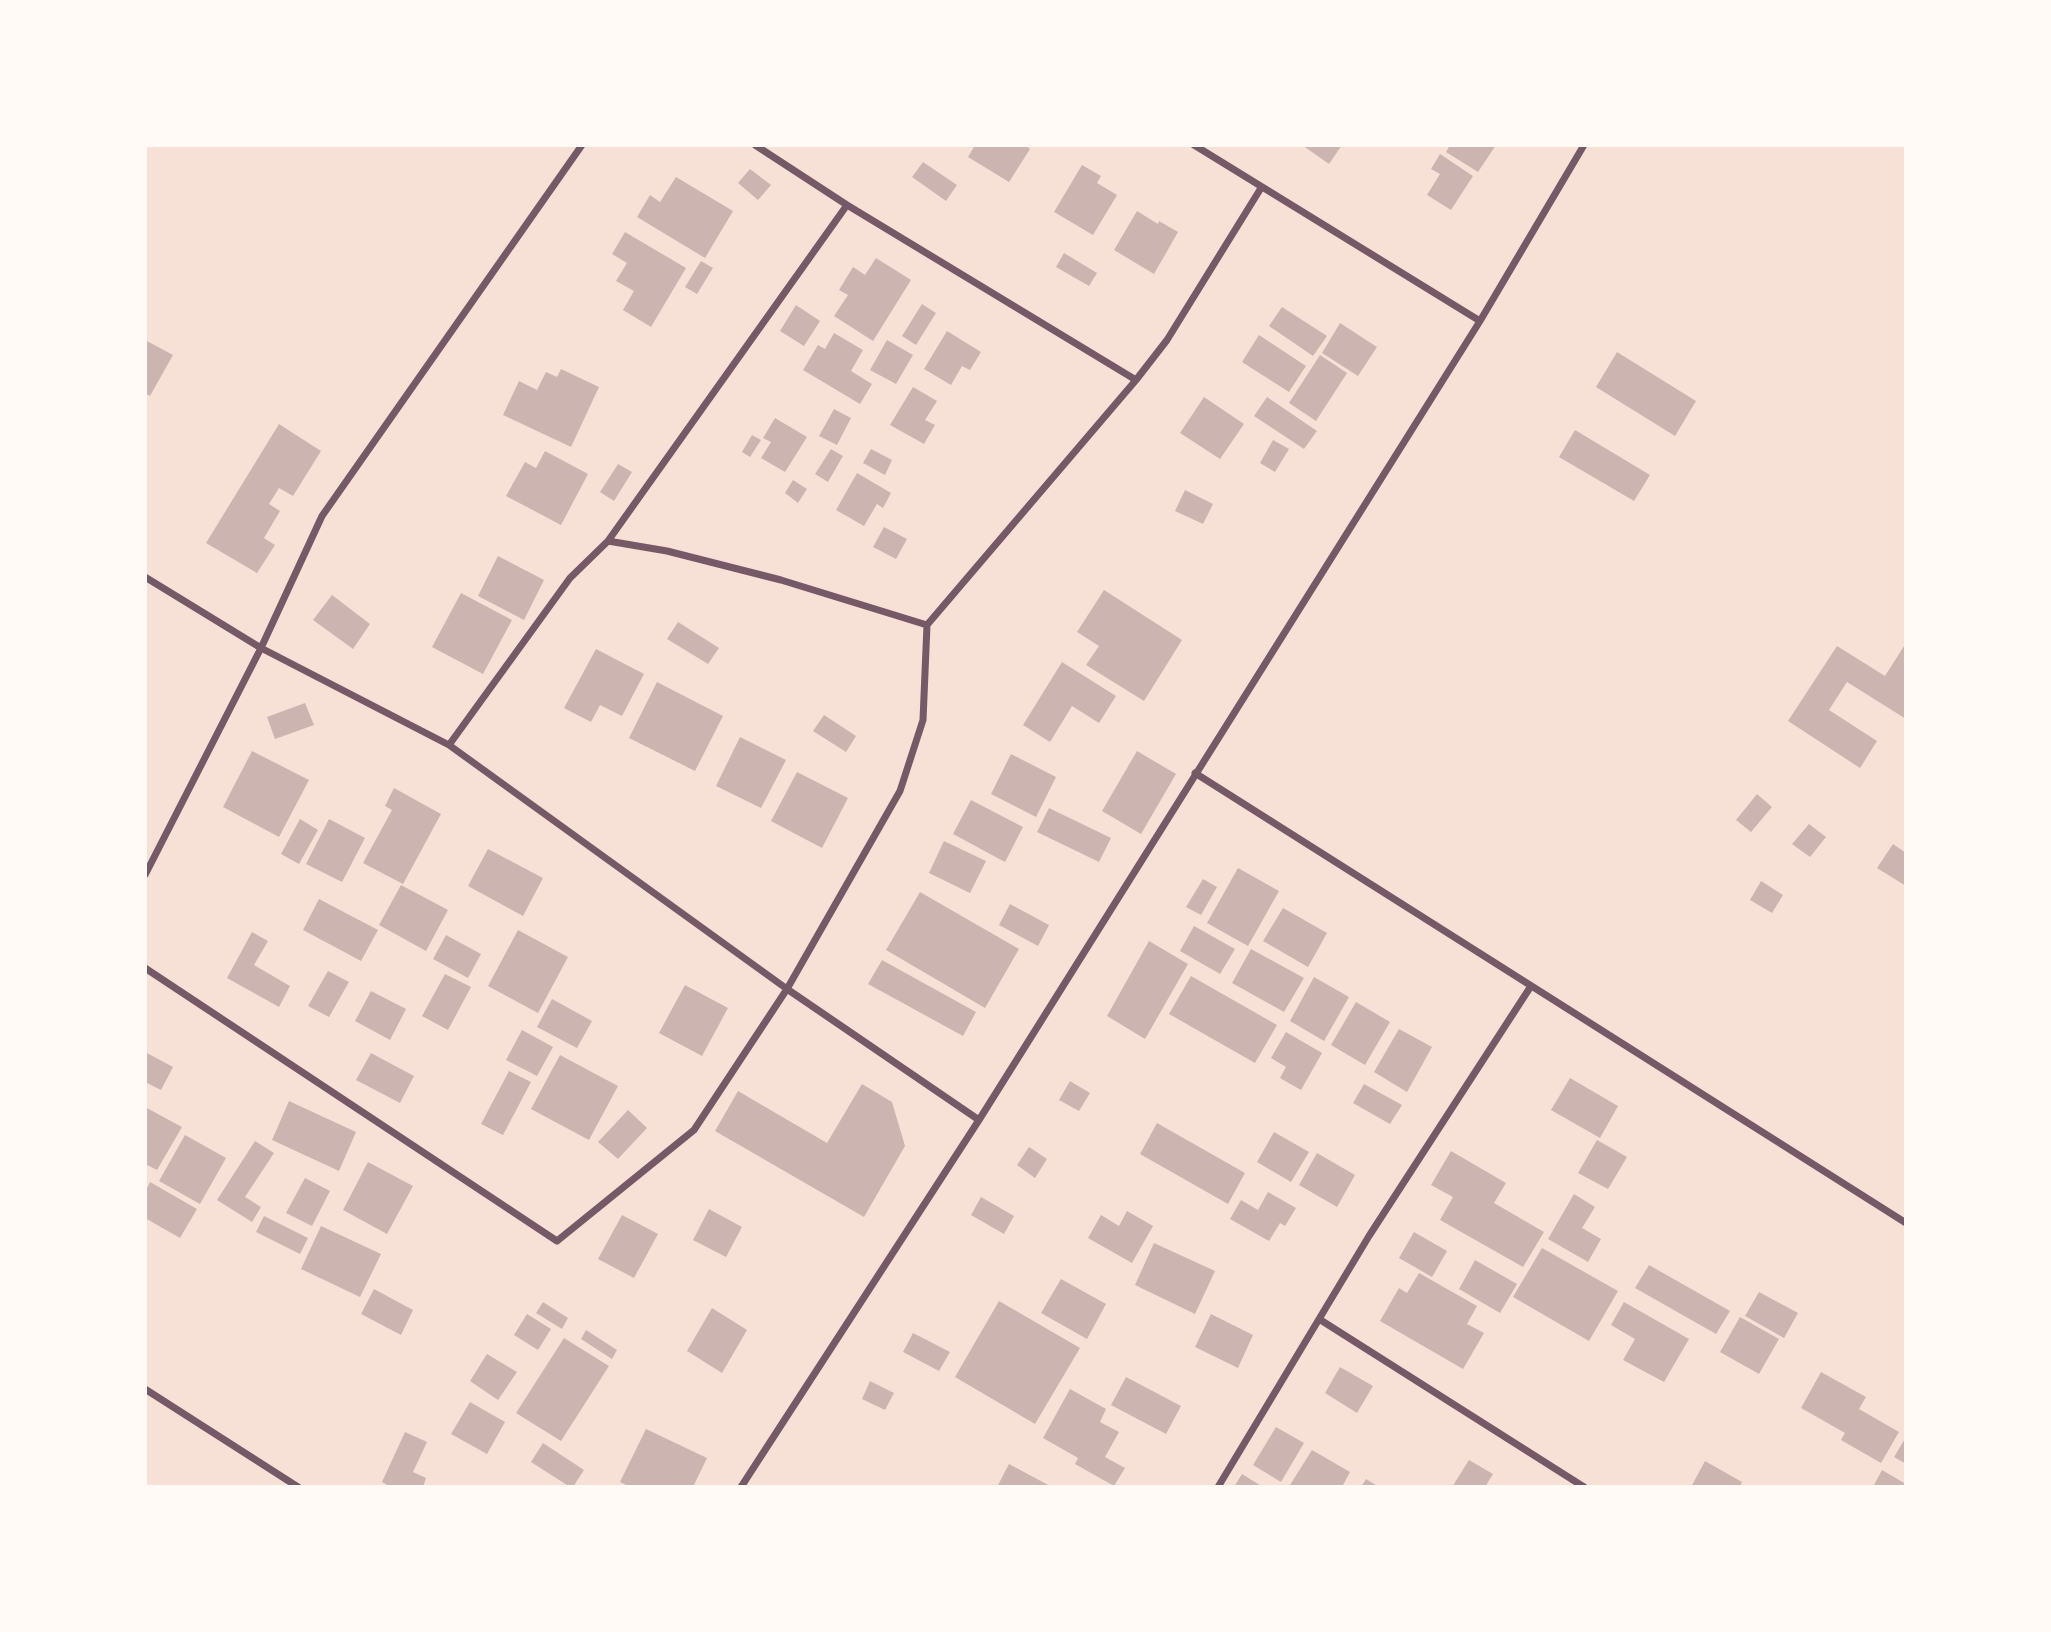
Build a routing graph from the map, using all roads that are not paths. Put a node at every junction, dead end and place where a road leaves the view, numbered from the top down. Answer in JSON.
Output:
{"nodes":[{"id":1,"x":582,"y":145,"type":"edge"},
{"id":2,"x":755,"y":145,"type":"edge"},
{"id":3,"x":1194,"y":145,"type":"edge"},
{"id":4,"x":1584,"y":145,"type":"edge"},
{"id":5,"x":1261,"y":188,"type":"junction"},
{"id":6,"x":847,"y":205,"type":"junction"},
{"id":7,"x":1480,"y":321,"type":"junction"},
{"id":8,"x":1136,"y":380,"type":"junction"},
{"id":9,"x":608,"y":541,"type":"junction"},
{"id":10,"x":145,"y":577,"type":"edge"},
{"id":11,"x":928,"y":625,"type":"junction"},
{"id":12,"x":261,"y":648,"type":"junction"},
{"id":13,"x":449,"y":745,"type":"junction"},
{"id":14,"x":1195,"y":773,"type":"junction"},
{"id":15,"x":145,"y":875,"type":"edge"},
{"id":16,"x":145,"y":968,"type":"edge"},
{"id":17,"x":1531,"y":986,"type":"junction"},
{"id":18,"x":787,"y":989,"type":"junction"},
{"id":19,"x":979,"y":1120,"type":"junction"},
{"id":20,"x":1906,"y":1223,"type":"edge"},
{"id":21,"x":1319,"y":1319,"type":"junction"},
{"id":22,"x":145,"y":1389,"type":"edge"},
{"id":23,"x":298,"y":1487,"type":"edge"},
{"id":24,"x":741,"y":1487,"type":"edge"},
{"id":25,"x":1218,"y":1487,"type":"edge"},
{"id":26,"x":1584,"y":1487,"type":"edge"}],
"edges":[{"from":1,"to":12,"type":"street"},
{"from":2,"to":6,"type":"street"},
{"from":3,"to":5,"type":"street"},
{"from":4,"to":7,"type":"street"},
{"from":5,"to":7,"type":"street"},
{"from":5,"to":8,"type":"street"},
{"from":6,"to":8,"type":"street"},
{"from":6,"to":9,"type":"street"},
{"from":7,"to":14,"type":"street"},
{"from":8,"to":11,"type":"street"},
{"from":9,"to":11,"type":"street"},
{"from":9,"to":13,"type":"street"},
{"from":10,"to":12,"type":"street"},
{"from":11,"to":18,"type":"street"},
{"from":12,"to":13,"type":"street"},
{"from":12,"to":15,"type":"street"},
{"from":13,"to":18,"type":"street"},
{"from":14,"to":17,"type":"street"},
{"from":14,"to":19,"type":"street"},
{"from":16,"to":18,"type":"street"},
{"from":17,"to":20,"type":"street"},
{"from":17,"to":21,"type":"street"},
{"from":18,"to":19,"type":"street"},
{"from":19,"to":24,"type":"street"},
{"from":21,"to":25,"type":"street"},
{"from":21,"to":26,"type":"street"},
{"from":22,"to":23,"type":"street"}]}
